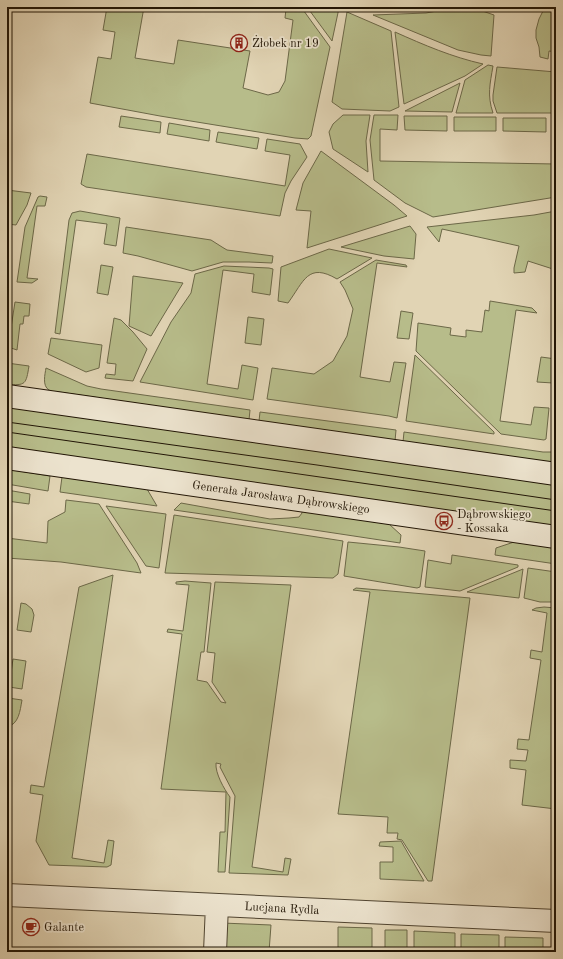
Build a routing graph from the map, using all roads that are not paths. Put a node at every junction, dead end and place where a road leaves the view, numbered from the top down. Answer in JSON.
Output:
{"nodes":[{"id":1,"x":7,"y":396,"type":"edge"},
{"id":2,"x":7,"y":458,"type":"edge"},
{"id":3,"x":556,"y":474,"type":"edge"},
{"id":4,"x":556,"y":537,"type":"edge"},
{"id":5,"x":7,"y":895,"type":"edge"},
{"id":6,"x":217,"y":905,"type":"junction"},
{"id":7,"x":556,"y":921,"type":"edge"},
{"id":8,"x":215,"y":952,"type":"edge"}],
"edges":[{"from":1,"to":3,"type":"main road"},
{"from":2,"to":4,"type":"main road","name":"Generała Jarosława Dąbrowskiego"},
{"from":5,"to":6,"type":"main road","name":"Lucjana Rydla"},
{"from":6,"to":7,"type":"main road","name":"Lucjana Rydla"},
{"from":6,"to":8,"type":"main road"}]}
